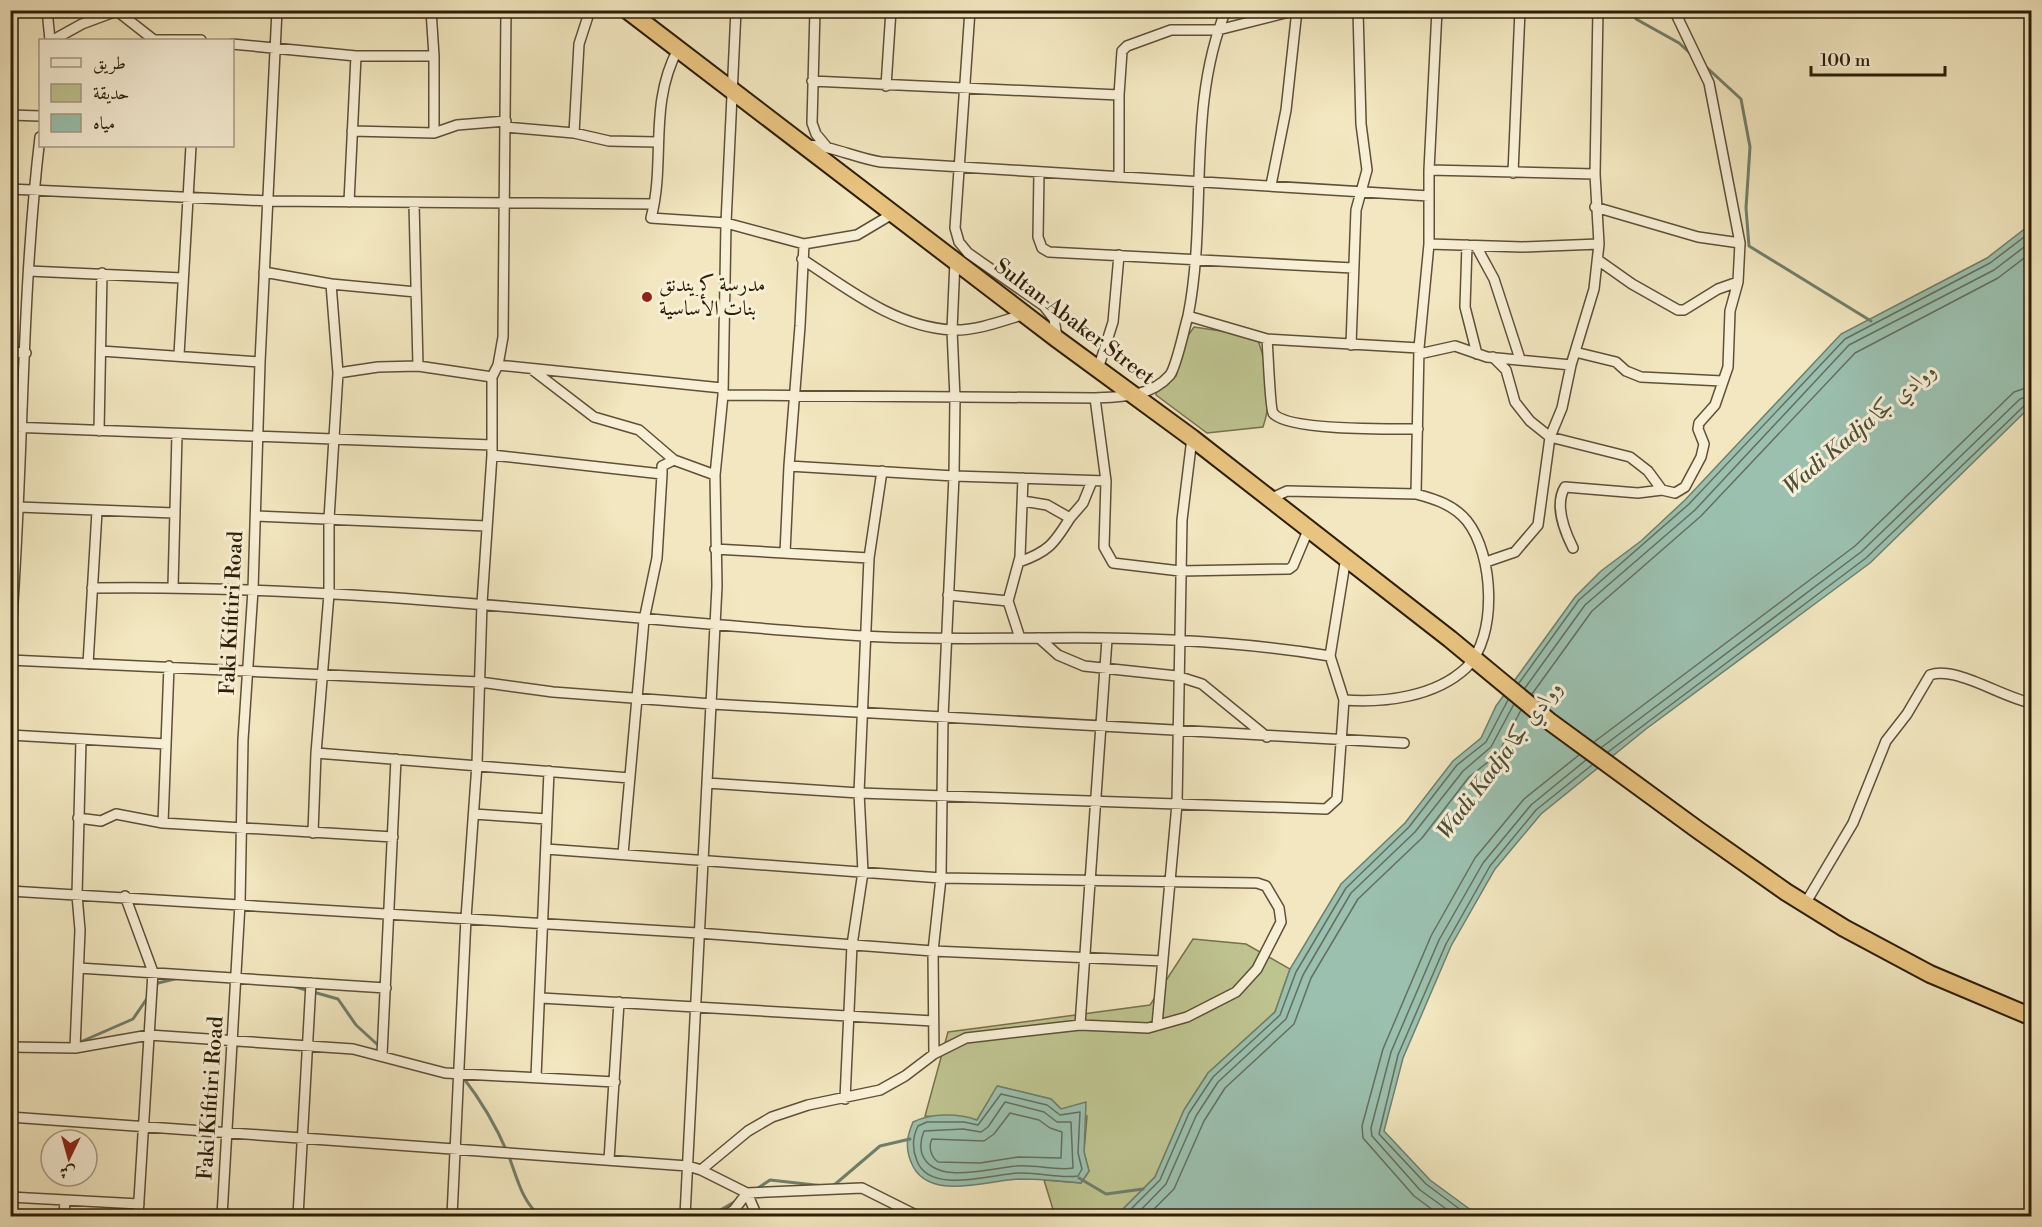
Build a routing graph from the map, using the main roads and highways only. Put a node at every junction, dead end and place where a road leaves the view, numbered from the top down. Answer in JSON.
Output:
{"nodes":[{"id":1,"x":627,"y":10,"type":"edge"},
{"id":2,"x":2031,"y":1017,"type":"edge"}],
"edges":[{"from":1,"to":2,"type":"highway","name":"Sultan Abaker Street"}]}
